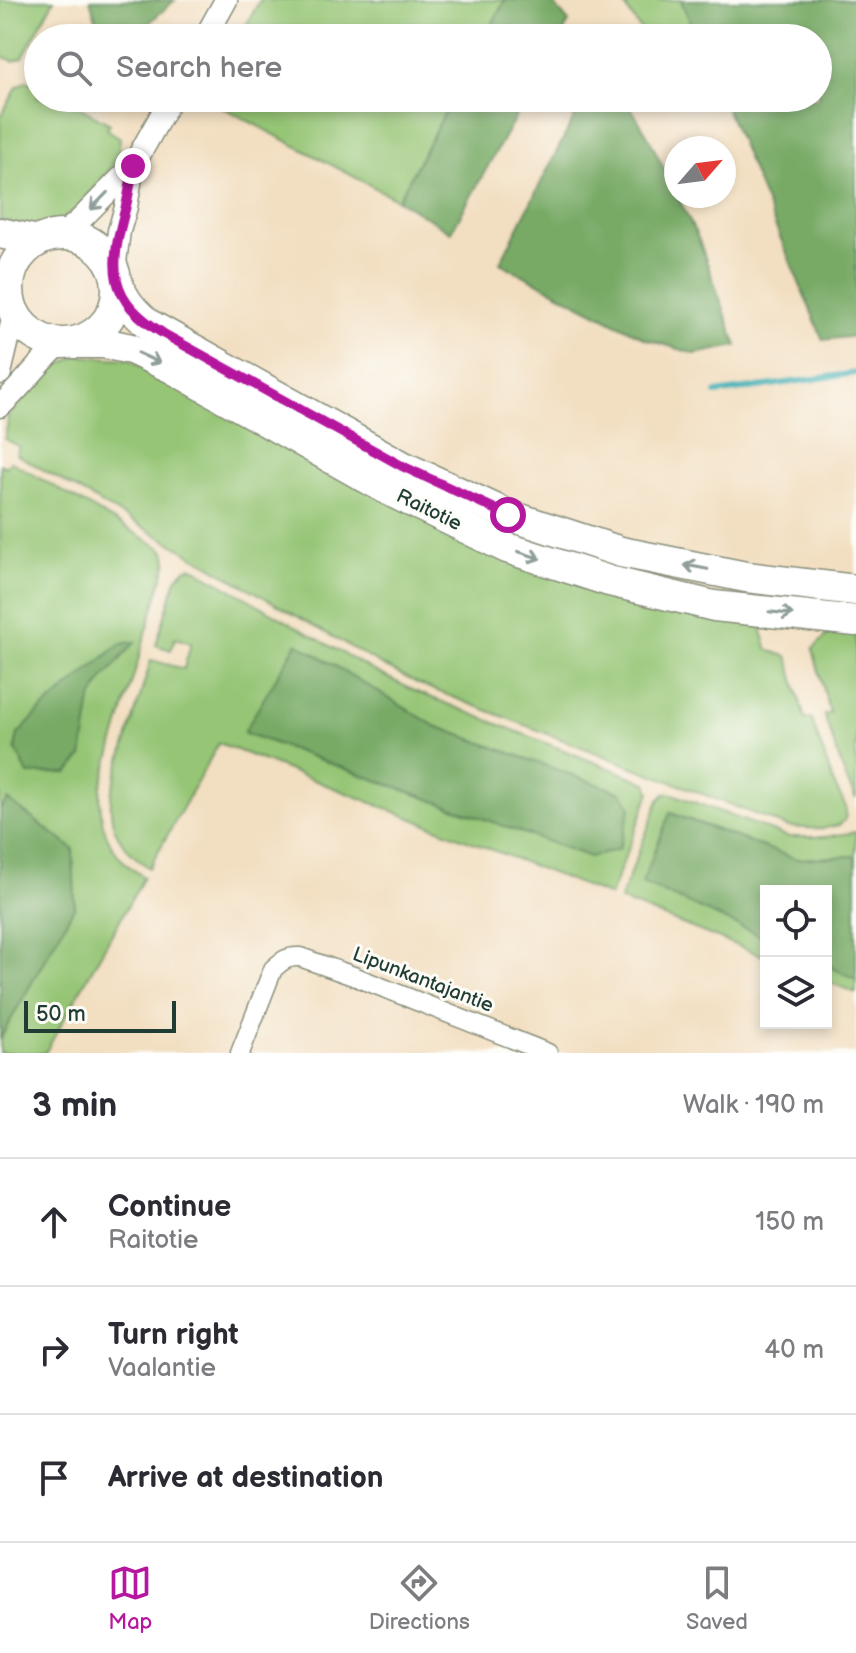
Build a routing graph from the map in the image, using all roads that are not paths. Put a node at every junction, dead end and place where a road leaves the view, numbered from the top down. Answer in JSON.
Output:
{"nodes":[{"id":1,"x":226,"y":0,"type":"edge"},
{"id":2,"x":213,"y":24,"type":"edge"},
{"id":3,"x":163,"y":112,"type":"edge"},
{"id":4,"x":133,"y":166,"type":"junction"},
{"id":5,"x":0,"y":233,"type":"edge"},
{"id":6,"x":50,"y":238,"type":"junction"},
{"id":7,"x":116,"y":276,"type":"junction"},
{"id":8,"x":8,"y":295,"type":"edge"},
{"id":9,"x":67,"y":343,"type":"junction"},
{"id":10,"x":0,"y":373,"type":"edge"},
{"id":11,"x":0,"y":406,"type":"edge"},
{"id":12,"x":856,"y":590,"type":"edge"},
{"id":13,"x":856,"y":621,"type":"edge"},
{"id":14,"x":240,"y":1053,"type":"edge"},
{"id":15,"x":548,"y":1053,"type":"edge"}],
"edges":[{"from":1,"to":2,"type":"street"},
{"from":3,"to":4,"type":"street"},
{"from":4,"to":6,"type":"street","one_way":true},
{"from":4,"to":7,"type":"street"},
{"from":5,"to":6,"type":"main road"},
{"from":6,"to":7,"type":"main road"},
{"from":6,"to":8,"type":"main road"},
{"from":7,"to":9,"type":"main road"},
{"from":12,"to":7,"type":"main road","name":"Raitotie","one_way":true},
{"from":8,"to":9,"type":"main road"},
{"from":8,"to":10,"type":"street"},
{"from":9,"to":11,"type":"street"},
{"from":9,"to":13,"type":"main road","name":"Raitotie","one_way":true},
{"from":14,"to":15,"type":"street","name":"Lipunkantajantie"}]}
